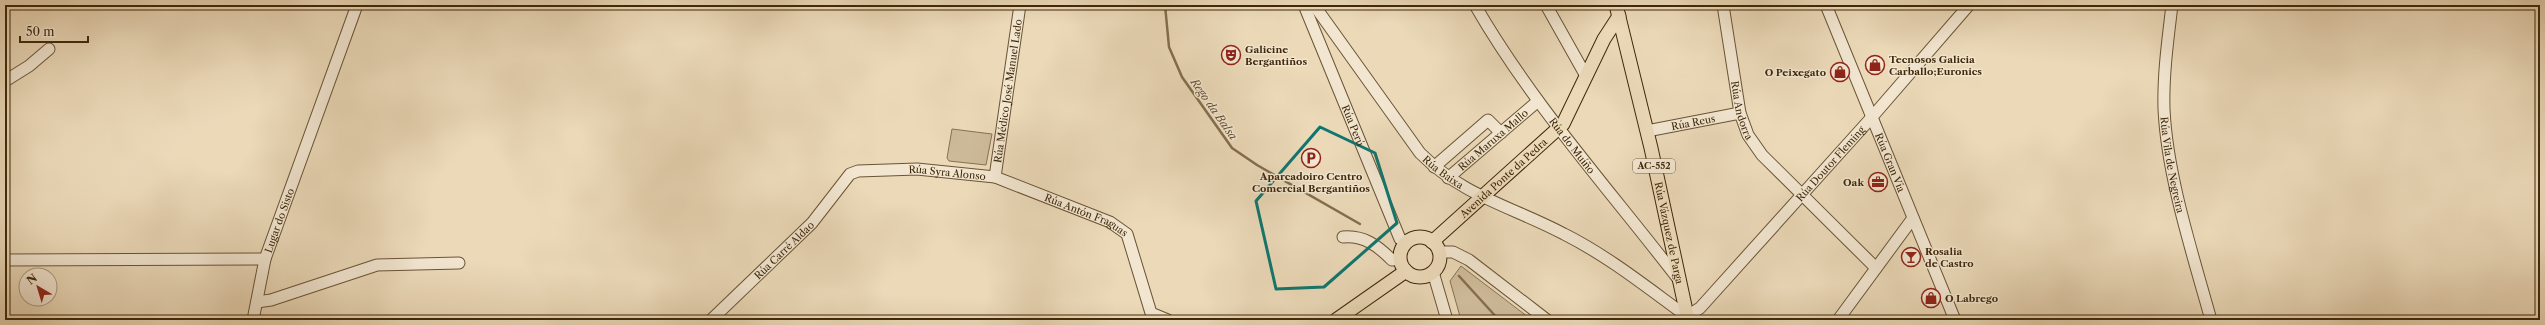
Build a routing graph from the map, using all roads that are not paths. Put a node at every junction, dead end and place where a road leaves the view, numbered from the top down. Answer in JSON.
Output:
{"nodes":[{"id":1,"x":357,"y":5,"type":"edge"},
{"id":2,"x":1020,"y":5,"type":"edge"},
{"id":3,"x":1304,"y":5,"type":"edge"},
{"id":4,"x":1314,"y":5,"type":"edge"},
{"id":5,"x":1475,"y":5,"type":"edge"},
{"id":6,"x":1546,"y":5,"type":"edge"},
{"id":7,"x":1610,"y":5,"type":"edge"},
{"id":8,"x":1723,"y":5,"type":"edge"},
{"id":9,"x":1826,"y":5,"type":"edge"},
{"id":10,"x":2172,"y":5,"type":"edge"},
{"id":11,"x":1964,"y":7,"type":"edge"},
{"id":12,"x":1618,"y":15,"type":"edge"},
{"id":13,"x":1334,"y":33,"type":"junction"},
{"id":14,"x":1318,"y":38,"type":"junction"},
{"id":15,"x":49,"y":49,"type":"dead end"},
{"id":16,"x":1586,"y":76,"type":"junction"},
{"id":17,"x":5,"y":81,"type":"edge"},
{"id":18,"x":1538,"y":101,"type":"junction"},
{"id":19,"x":1740,"y":113,"type":"junction"},
{"id":20,"x":1872,"y":117,"type":"junction"},
{"id":21,"x":1559,"y":128,"type":"junction"},
{"id":22,"x":1647,"y":131,"type":"junction"},
{"id":23,"x":1500,"y":133,"type":"junction"},
{"id":24,"x":1434,"y":167,"type":"junction"},
{"id":25,"x":850,"y":174,"type":"joint"},
{"id":26,"x":995,"y":177,"type":"junction"},
{"id":27,"x":1448,"y":178,"type":"junction"},
{"id":28,"x":1802,"y":195,"type":"junction"},
{"id":29,"x":1040,"y":196,"type":"joint"},
{"id":30,"x":1480,"y":197,"type":"junction"},
{"id":31,"x":1913,"y":218,"type":"junction"},
{"id":32,"x":1343,"y":237,"type":"dead end"},
{"id":33,"x":1407,"y":242,"type":"junction"},
{"id":34,"x":1436,"y":247,"type":"junction"},
{"id":35,"x":265,"y":259,"type":"junction"},
{"id":36,"x":1400,"y":259,"type":"junction"},
{"id":37,"x":5,"y":260,"type":"edge"},
{"id":38,"x":459,"y":262,"type":"dead end"},
{"id":39,"x":1876,"y":268,"type":"junction"},
{"id":40,"x":1406,"y":272,"type":"junction"},
{"id":41,"x":1433,"y":272,"type":"junction"},
{"id":42,"x":1679,"y":280,"type":"junction"},
{"id":43,"x":257,"y":302,"type":"junction"},
{"id":44,"x":1687,"y":319,"type":"edge"},
{"id":45,"x":253,"y":320,"type":"edge"},
{"id":46,"x":711,"y":320,"type":"edge"},
{"id":47,"x":1168,"y":320,"type":"edge"},
{"id":48,"x":1336,"y":320,"type":"edge"},
{"id":49,"x":1447,"y":320,"type":"edge"},
{"id":50,"x":1547,"y":320,"type":"edge"},
{"id":51,"x":1838,"y":320,"type":"edge"},
{"id":52,"x":1955,"y":320,"type":"edge"},
{"id":53,"x":2211,"y":320,"type":"edge"}],
"edges":[{"from":1,"to":35,"type":"street","name":"Lugar do Sisto"},
{"from":2,"to":26,"type":"street","name":"Rúa Médico José Manuel Lado"},
{"from":3,"to":14,"type":"street","name":"Rúa Perú"},
{"from":4,"to":13,"type":"street","name":"Rúa Baixa"},
{"from":5,"to":18,"type":"street","name":"Rúa do Muíño"},
{"from":6,"to":16,"type":"street"},
{"from":7,"to":12,"type":"main road","name":"Rúa Vázquez de Parga"},
{"from":8,"to":19,"type":"street","name":"Rúa Andorra"},
{"from":9,"to":20,"type":"street","name":"Rúa Gran Vía"},
{"from":10,"to":53,"type":"street","name":"Rúa Vila de Negreira"},
{"from":11,"to":20,"type":"street","name":"Rúa Doutor Fleming"},
{"from":12,"to":16,"type":"main road","name":"Avenida Ponte da Pedra"},
{"from":12,"to":22,"type":"main road","name":"Rúa Vázquez de Parga","number":"AC-552"},
{"from":13,"to":14,"type":"street"},
{"from":13,"to":24,"type":"street","name":"Rúa Baixa"},
{"from":14,"to":33,"type":"street","name":"Rúa Perú"},
{"from":15,"to":17,"type":"street"},
{"from":16,"to":21,"type":"main road","name":"Avenida Ponte da Pedra"},
{"from":18,"to":21,"type":"street","name":"Rúa do Muíño"},
{"from":18,"to":23,"type":"street","name":"Rúa Maruxa Mallo"},
{"from":19,"to":22,"type":"street","name":"Rúa Reus"},
{"from":19,"to":28,"type":"street","name":"Rúa Andorra"},
{"from":20,"to":28,"type":"street","name":"Rúa Doutor Fleming"},
{"from":20,"to":31,"type":"street","name":"Rúa Gran Vía"},
{"from":21,"to":30,"type":"main road","name":"Avenida Ponte da Pedra"},
{"from":21,"to":42,"type":"street","name":"Rúa do Muíño"},
{"from":22,"to":42,"type":"main road","name":"Rúa Vázquez de Parga","number":"AC-552"},
{"from":23,"to":24,"type":"street"},
{"from":23,"to":27,"type":"street","name":"Rúa Maruxa Mallo"},
{"from":24,"to":27,"type":"street","name":"Rúa Baixa"},
{"from":25,"to":26,"type":"street","name":"Rúa Syra Alonso"},
{"from":25,"to":46,"type":"street","name":"Rúa Carré Aldao"},
{"from":26,"to":29,"type":"street","name":"Rúa Syra Alonso"},
{"from":27,"to":30,"type":"street","name":"Rúa Baixa"},
{"from":28,"to":39,"type":"street","name":"Rúa Andorra"},
{"from":28,"to":44,"type":"street","name":"Rúa Doutor Fleming"},
{"from":29,"to":47,"type":"street","name":"Rúa Antón Fraguas"},
{"from":30,"to":34,"type":"main road","name":"Avenida Ponte da Pedra"},
{"from":30,"to":44,"type":"street","name":"Rúa Baixa"},
{"from":31,"to":39,"type":"street"},
{"from":31,"to":52,"type":"street","name":"Rúa Gran Vía"},
{"from":32,"to":36,"type":"street"},
{"from":33,"to":34,"type":"main road"},
{"from":33,"to":36,"type":"main road"},
{"from":34,"to":41,"type":"main road"},
{"from":34,"to":50,"type":"street"},
{"from":35,"to":37,"type":"street","name":"Lugar do Sisto"},
{"from":35,"to":43,"type":"street"},
{"from":36,"to":40,"type":"main road"},
{"from":38,"to":43,"type":"street"},
{"from":39,"to":51,"type":"street"},
{"from":40,"to":41,"type":"main road"},
{"from":40,"to":48,"type":"main road"},
{"from":41,"to":49,"type":"street"},
{"from":42,"to":44,"type":"main road","name":"Rúa Vázquez de Parga","number":"AC-552"},
{"from":43,"to":45,"type":"street"}]}
